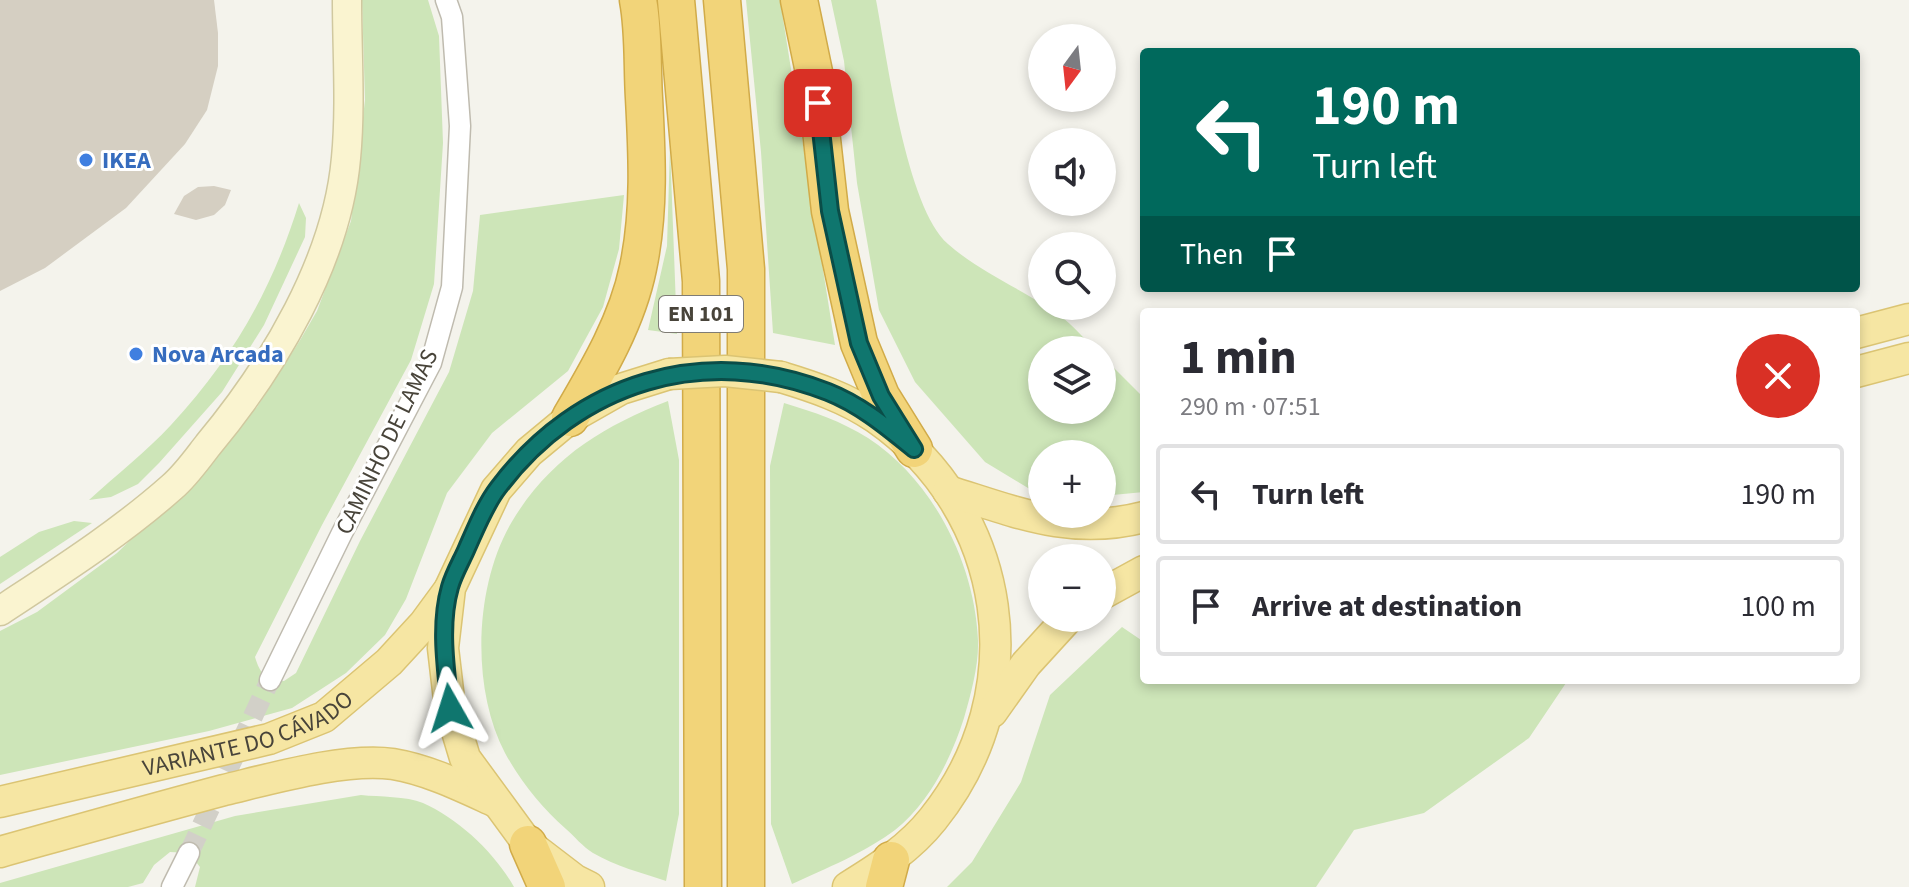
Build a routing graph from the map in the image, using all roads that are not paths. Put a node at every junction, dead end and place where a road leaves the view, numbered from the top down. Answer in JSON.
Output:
{"nodes":[{"id":1,"x":347,"y":0,"type":"edge"},
{"id":2,"x":446,"y":0,"type":"edge"},
{"id":3,"x":638,"y":0,"type":"edge"},
{"id":4,"x":676,"y":0,"type":"edge"},
{"id":5,"x":722,"y":0,"type":"edge"},
{"id":6,"x":799,"y":0,"type":"edge"},
{"id":7,"x":1909,"y":319,"type":"edge"},
{"id":8,"x":1860,"y":332,"type":"edge"},
{"id":9,"x":1909,"y":358,"type":"edge"},
{"id":10,"x":1860,"y":371,"type":"edge"},
{"id":11,"x":570,"y":418,"type":"junction"},
{"id":12,"x":914,"y":449,"type":"junction"},
{"id":13,"x":948,"y":491,"type":"junction"},
{"id":14,"x":1140,"y":518,"type":"edge"},
{"id":15,"x":1140,"y":573,"type":"edge"},
{"id":16,"x":1116,"y":586,"type":"edge"},
{"id":17,"x":450,"y":588,"type":"junction"},
{"id":18,"x":0,"y":611,"type":"edge"},
{"id":19,"x":1055,"y":632,"type":"edge"},
{"id":20,"x":270,"y":680,"type":"tunnel mouth"},
{"id":21,"x":986,"y":720,"type":"junction"},
{"id":22,"x":0,"y":802,"type":"edge"},
{"id":23,"x":496,"y":802,"type":"junction"},
{"id":24,"x":528,"y":844,"type":"junction"},
{"id":25,"x":0,"y":852,"type":"edge"},
{"id":26,"x":189,"y":853,"type":"tunnel mouth"},
{"id":27,"x":887,"y":874,"type":"edge"},
{"id":28,"x":172,"y":887,"type":"edge"},
{"id":29,"x":547,"y":887,"type":"edge"},
{"id":30,"x":589,"y":887,"type":"edge"},
{"id":31,"x":703,"y":887,"type":"edge"},
{"id":32,"x":746,"y":887,"type":"edge"},
{"id":33,"x":848,"y":887,"type":"edge"}],
"edges":[{"from":1,"to":18,"type":"street"},
{"from":2,"to":20,"type":"street","name":"CAMINHO DE LAMAS"},
{"from":3,"to":11,"type":"highway"},
{"from":4,"to":31,"type":"highway","number":"EN 101"},
{"from":5,"to":32,"type":"highway","number":"EN 101"},
{"from":6,"to":12,"type":"highway"},
{"from":7,"to":8,"type":"main road"},
{"from":9,"to":10,"type":"main road"},
{"from":11,"to":12,"type":"main road","bridge":true},
{"from":11,"to":17,"type":"main road"},
{"from":12,"to":13,"type":"main road"},
{"from":13,"to":14,"type":"main road"},
{"from":13,"to":21,"type":"main road"},
{"from":15,"to":16,"type":"main road"},
{"from":17,"to":22,"type":"main road","name":"VARIANTE DO CÁVADO"},
{"from":17,"to":23,"type":"main road"},
{"from":19,"to":21,"type":"main road"},
{"from":21,"to":27,"type":"main road"},
{"from":23,"to":24,"type":"main road"},
{"from":23,"to":25,"type":"main road","name":"VARIANTE DO CÁVADO"},
{"from":24,"to":29,"type":"highway"},
{"from":24,"to":30,"type":"main road"},
{"from":26,"to":28,"type":"street"},
{"from":27,"to":33,"type":"main road"}]}
